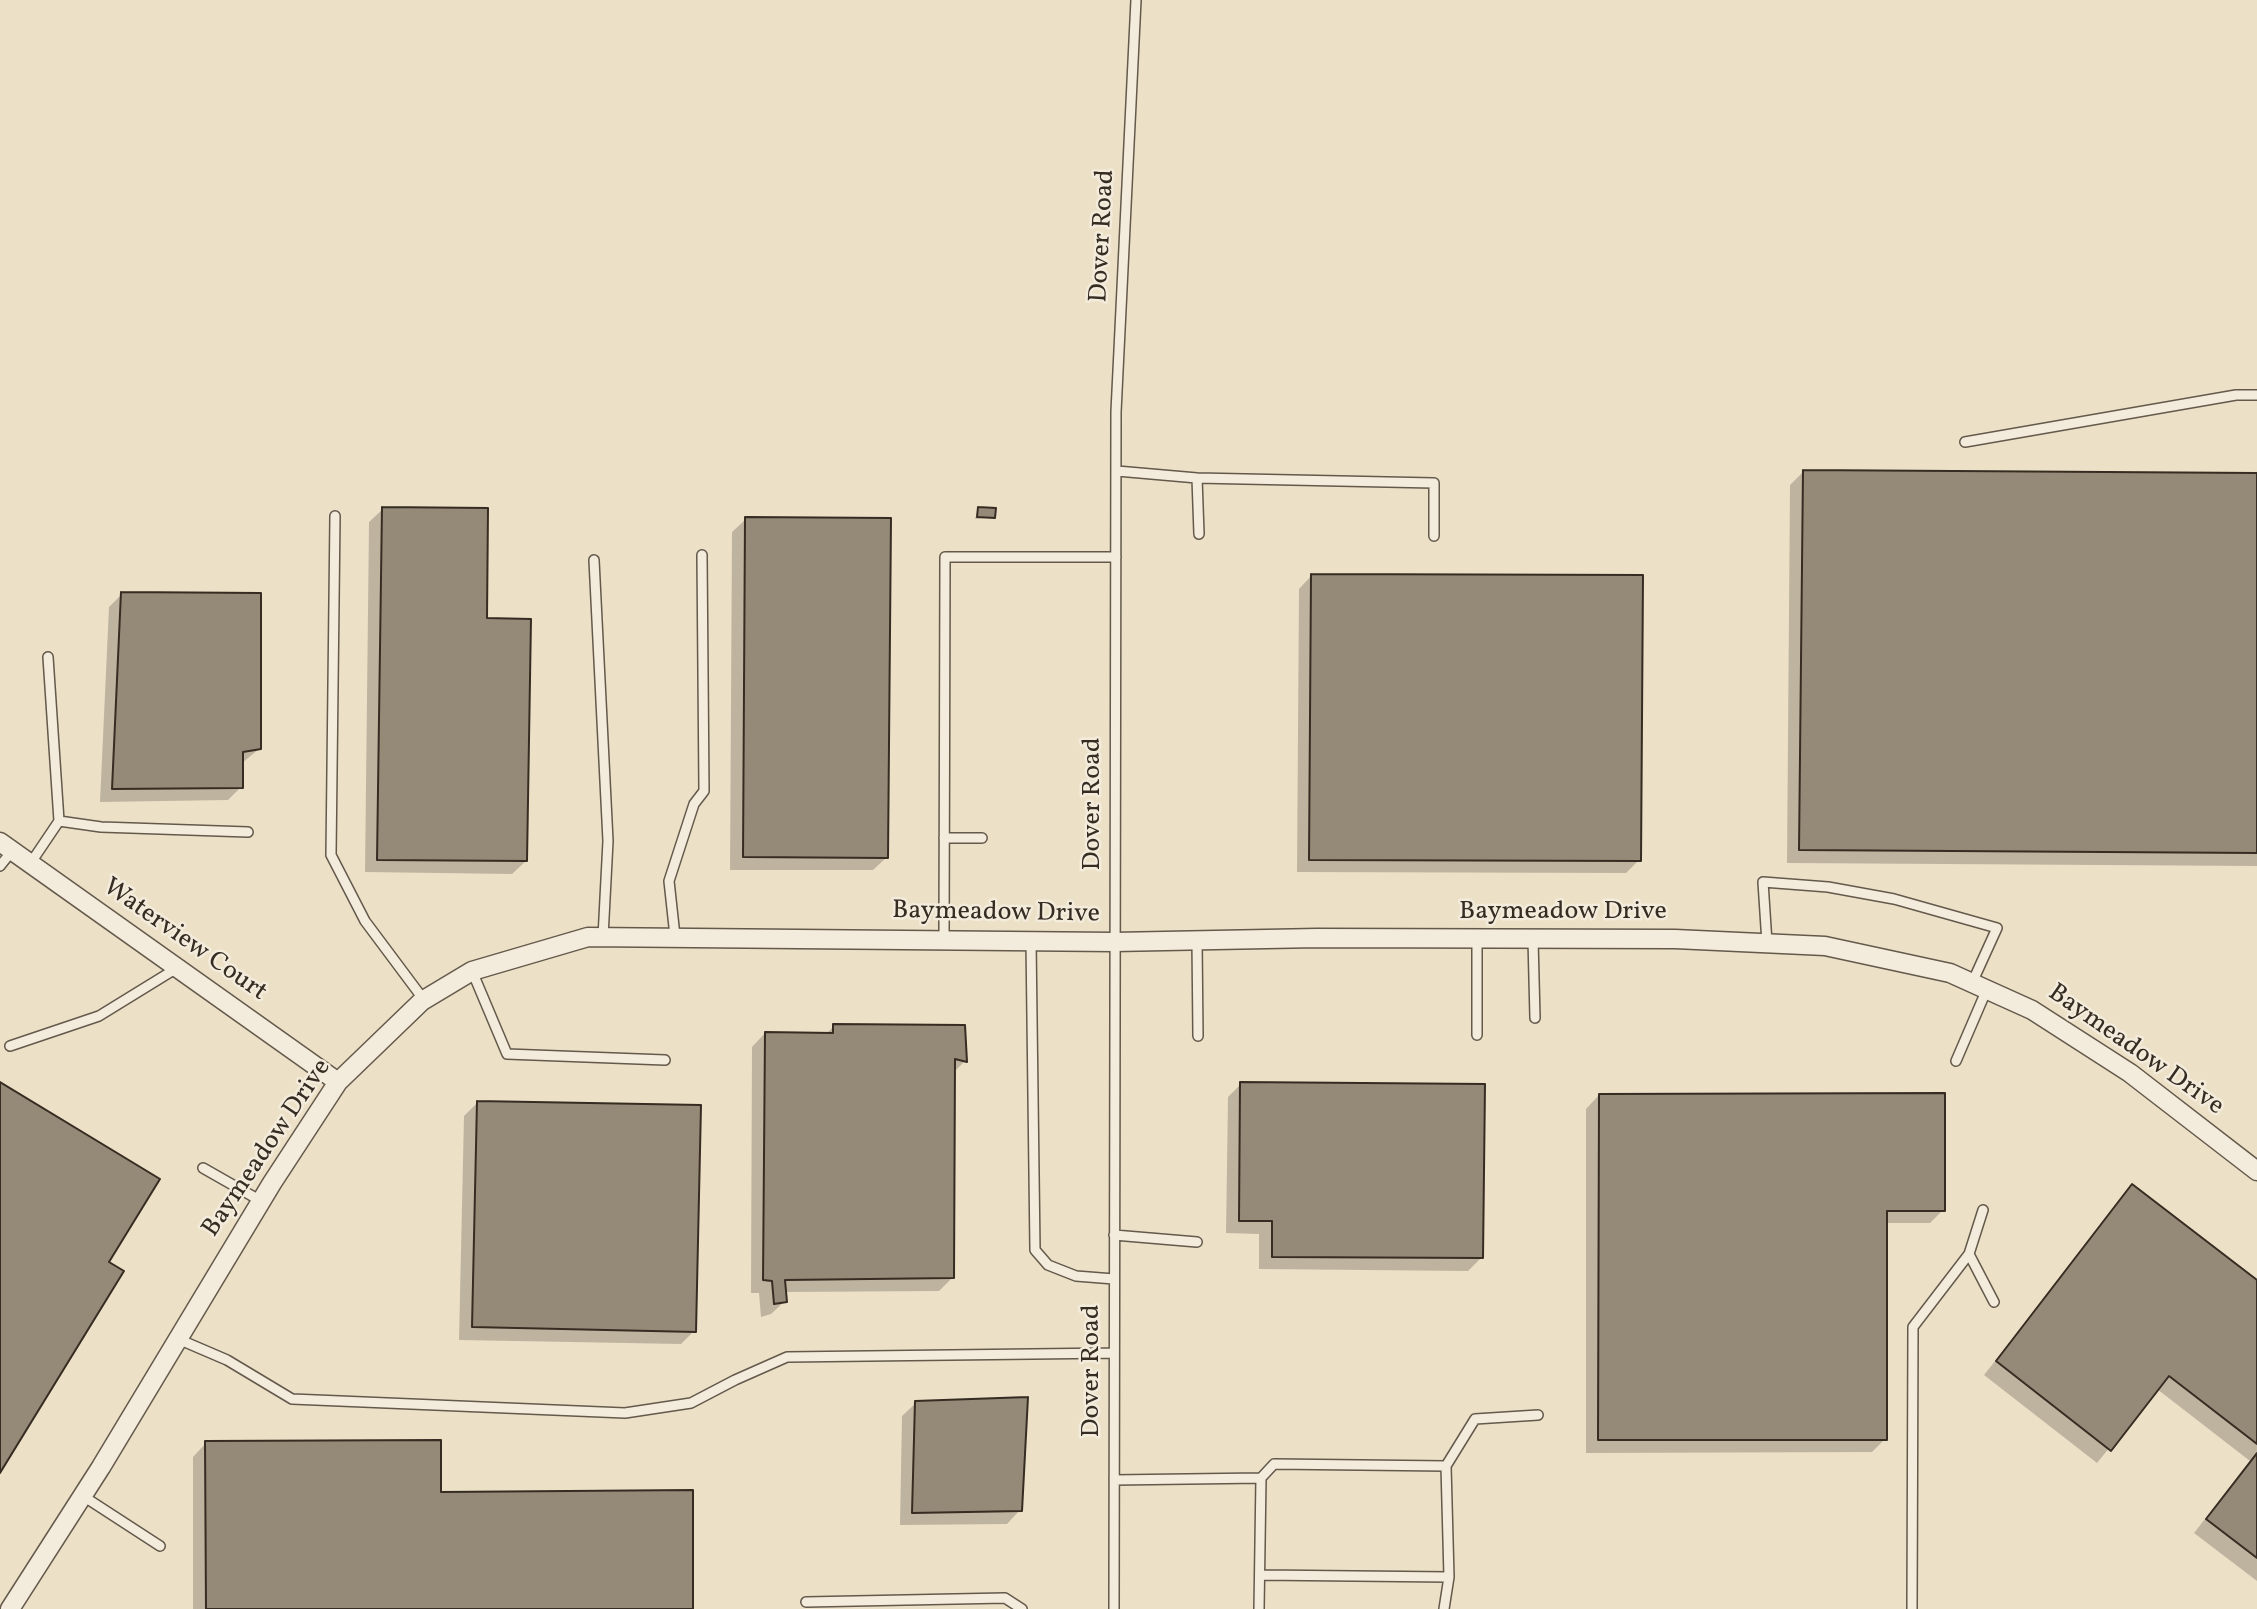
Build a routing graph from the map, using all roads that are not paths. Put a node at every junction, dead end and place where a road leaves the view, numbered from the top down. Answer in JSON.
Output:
{"nodes":[{"id":1,"x":1136,"y":0,"type":"edge"},
{"id":2,"x":2257,"y":395,"type":"edge"},
{"id":3,"x":1965,"y":442,"type":"dead end"},
{"id":4,"x":1117,"y":471,"type":"junction"},
{"id":5,"x":1197,"y":478,"type":"junction"},
{"id":6,"x":335,"y":516,"type":"dead end"},
{"id":7,"x":1199,"y":534,"type":"dead end"},
{"id":8,"x":1434,"y":536,"type":"dead end"},
{"id":9,"x":702,"y":555,"type":"dead end"},
{"id":10,"x":1116,"y":557,"type":"junction"},
{"id":11,"x":594,"y":560,"type":"dead end"},
{"id":12,"x":48,"y":657,"type":"dead end"},
{"id":13,"x":59,"y":821,"type":"junction"},
{"id":14,"x":248,"y":832,"type":"dead end"},
{"id":15,"x":944,"y":838,"type":"junction"},
{"id":16,"x":982,"y":838,"type":"dead end"},
{"id":17,"x":6,"y":846,"type":"edge"},
{"id":18,"x":30,"y":864,"type":"junction"},
{"id":19,"x":0,"y":866,"type":"edge"},
{"id":20,"x":675,"y":936,"type":"junction"},
{"id":21,"x":603,"y":937,"type":"junction"},
{"id":22,"x":1478,"y":939,"type":"junction"},
{"id":23,"x":1533,"y":939,"type":"junction"},
{"id":24,"x":944,"y":940,"type":"junction"},
{"id":25,"x":1031,"y":940,"type":"junction"},
{"id":26,"x":1197,"y":941,"type":"junction"},
{"id":27,"x":1114,"y":942,"type":"junction"},
{"id":28,"x":1767,"y":943,"type":"junction"},
{"id":29,"x":177,"y":968,"type":"junction"},
{"id":30,"x":472,"y":971,"type":"junction"},
{"id":31,"x":1979,"y":986,"type":"junction"},
{"id":32,"x":425,"y":1000,"type":"junction"},
{"id":33,"x":1535,"y":1018,"type":"dead end"},
{"id":34,"x":1477,"y":1035,"type":"dead end"},
{"id":35,"x":1198,"y":1036,"type":"dead end"},
{"id":36,"x":10,"y":1046,"type":"dead end"},
{"id":37,"x":665,"y":1060,"type":"dead end"},
{"id":38,"x":1955,"y":1061,"type":"dead end"},
{"id":39,"x":338,"y":1082,"type":"junction"},
{"id":40,"x":204,"y":1168,"type":"dead end"},
{"id":41,"x":2257,"y":1171,"type":"edge"},
{"id":42,"x":261,"y":1201,"type":"junction"},
{"id":43,"x":1983,"y":1210,"type":"dead end"},
{"id":44,"x":1114,"y":1235,"type":"junction"},
{"id":45,"x":1197,"y":1242,"type":"dead end"},
{"id":46,"x":1969,"y":1254,"type":"junction"},
{"id":47,"x":1114,"y":1279,"type":"junction"},
{"id":48,"x":1994,"y":1302,"type":"dead end"},
{"id":49,"x":178,"y":1339,"type":"junction"},
{"id":50,"x":1114,"y":1353,"type":"junction"},
{"id":51,"x":1538,"y":1415,"type":"dead end"},
{"id":52,"x":1446,"y":1466,"type":"junction"},
{"id":53,"x":1261,"y":1478,"type":"junction"},
{"id":54,"x":1114,"y":1479,"type":"junction"},
{"id":55,"x":83,"y":1496,"type":"junction"},
{"id":56,"x":160,"y":1546,"type":"dead end"},
{"id":57,"x":1260,"y":1575,"type":"junction"},
{"id":58,"x":1449,"y":1577,"type":"junction"},
{"id":59,"x":806,"y":1602,"type":"dead end"},
{"id":60,"x":10,"y":1609,"type":"edge"},
{"id":61,"x":1023,"y":1609,"type":"edge"},
{"id":62,"x":1114,"y":1609,"type":"edge"},
{"id":63,"x":1259,"y":1609,"type":"edge"},
{"id":64,"x":1444,"y":1609,"type":"edge"},
{"id":65,"x":1912,"y":1609,"type":"edge"}],
"edges":[{"from":1,"to":4,"type":"lane","name":"Dover Road"},
{"from":2,"to":3,"type":"lane"},
{"from":4,"to":5,"type":"lane"},
{"from":4,"to":10,"type":"lane","name":"Dover Road"},
{"from":5,"to":7,"type":"lane"},
{"from":5,"to":8,"type":"lane"},
{"from":6,"to":32,"type":"lane"},
{"from":9,"to":20,"type":"lane"},
{"from":10,"to":15,"type":"lane"},
{"from":10,"to":27,"type":"lane","name":"Dover Road"},
{"from":11,"to":21,"type":"lane"},
{"from":12,"to":13,"type":"lane"},
{"from":13,"to":14,"type":"lane"},
{"from":13,"to":18,"type":"lane"},
{"from":15,"to":16,"type":"lane"},
{"from":15,"to":24,"type":"lane"},
{"from":17,"to":18,"type":"street","name":"Waterview Court"},
{"from":17,"to":19,"type":"lane"},
{"from":18,"to":29,"type":"street","name":"Waterview Court"},
{"from":20,"to":21,"type":"street","name":"Baymeadow Drive"},
{"from":20,"to":24,"type":"street","name":"Baymeadow Drive"},
{"from":21,"to":30,"type":"street","name":"Baymeadow Drive"},
{"from":22,"to":23,"type":"street","name":"Baymeadow Drive"},
{"from":22,"to":26,"type":"street","name":"Baymeadow Drive"},
{"from":22,"to":34,"type":"lane"},
{"from":23,"to":28,"type":"street","name":"Baymeadow Drive"},
{"from":23,"to":33,"type":"lane"},
{"from":24,"to":25,"type":"street","name":"Baymeadow Drive"},
{"from":25,"to":27,"type":"street","name":"Baymeadow Drive"},
{"from":25,"to":47,"type":"lane"},
{"from":26,"to":27,"type":"street","name":"Baymeadow Drive"},
{"from":26,"to":35,"type":"lane"},
{"from":27,"to":44,"type":"lane","name":"Dover Road"},
{"from":28,"to":31,"type":"street","name":"Baymeadow Drive"},
{"from":28,"to":31,"type":"lane"},
{"from":29,"to":36,"type":"lane"},
{"from":29,"to":39,"type":"street","name":"Waterview Court"},
{"from":30,"to":32,"type":"street","name":"Baymeadow Drive"},
{"from":30,"to":37,"type":"lane"},
{"from":31,"to":38,"type":"lane"},
{"from":31,"to":41,"type":"street","name":"Baymeadow Drive"},
{"from":32,"to":39,"type":"street","name":"Baymeadow Drive"},
{"from":39,"to":42,"type":"street","name":"Baymeadow Drive"},
{"from":40,"to":42,"type":"lane"},
{"from":42,"to":49,"type":"street","name":"Baymeadow Drive"},
{"from":43,"to":46,"type":"lane"},
{"from":44,"to":45,"type":"lane"},
{"from":44,"to":47,"type":"lane","name":"Dover Road"},
{"from":46,"to":48,"type":"lane"},
{"from":46,"to":65,"type":"lane"},
{"from":47,"to":50,"type":"lane","name":"Dover Road"},
{"from":49,"to":50,"type":"lane"},
{"from":49,"to":55,"type":"street","name":"Baymeadow Drive"},
{"from":50,"to":54,"type":"lane","name":"Dover Road"},
{"from":51,"to":52,"type":"lane"},
{"from":52,"to":53,"type":"lane"},
{"from":52,"to":58,"type":"lane"},
{"from":53,"to":54,"type":"lane"},
{"from":53,"to":57,"type":"lane"},
{"from":54,"to":62,"type":"lane","name":"Dover Road"},
{"from":55,"to":56,"type":"lane"},
{"from":55,"to":60,"type":"street","name":"Baymeadow Drive"},
{"from":57,"to":58,"type":"lane"},
{"from":57,"to":63,"type":"lane"},
{"from":58,"to":64,"type":"lane"},
{"from":59,"to":61,"type":"lane"}]}
